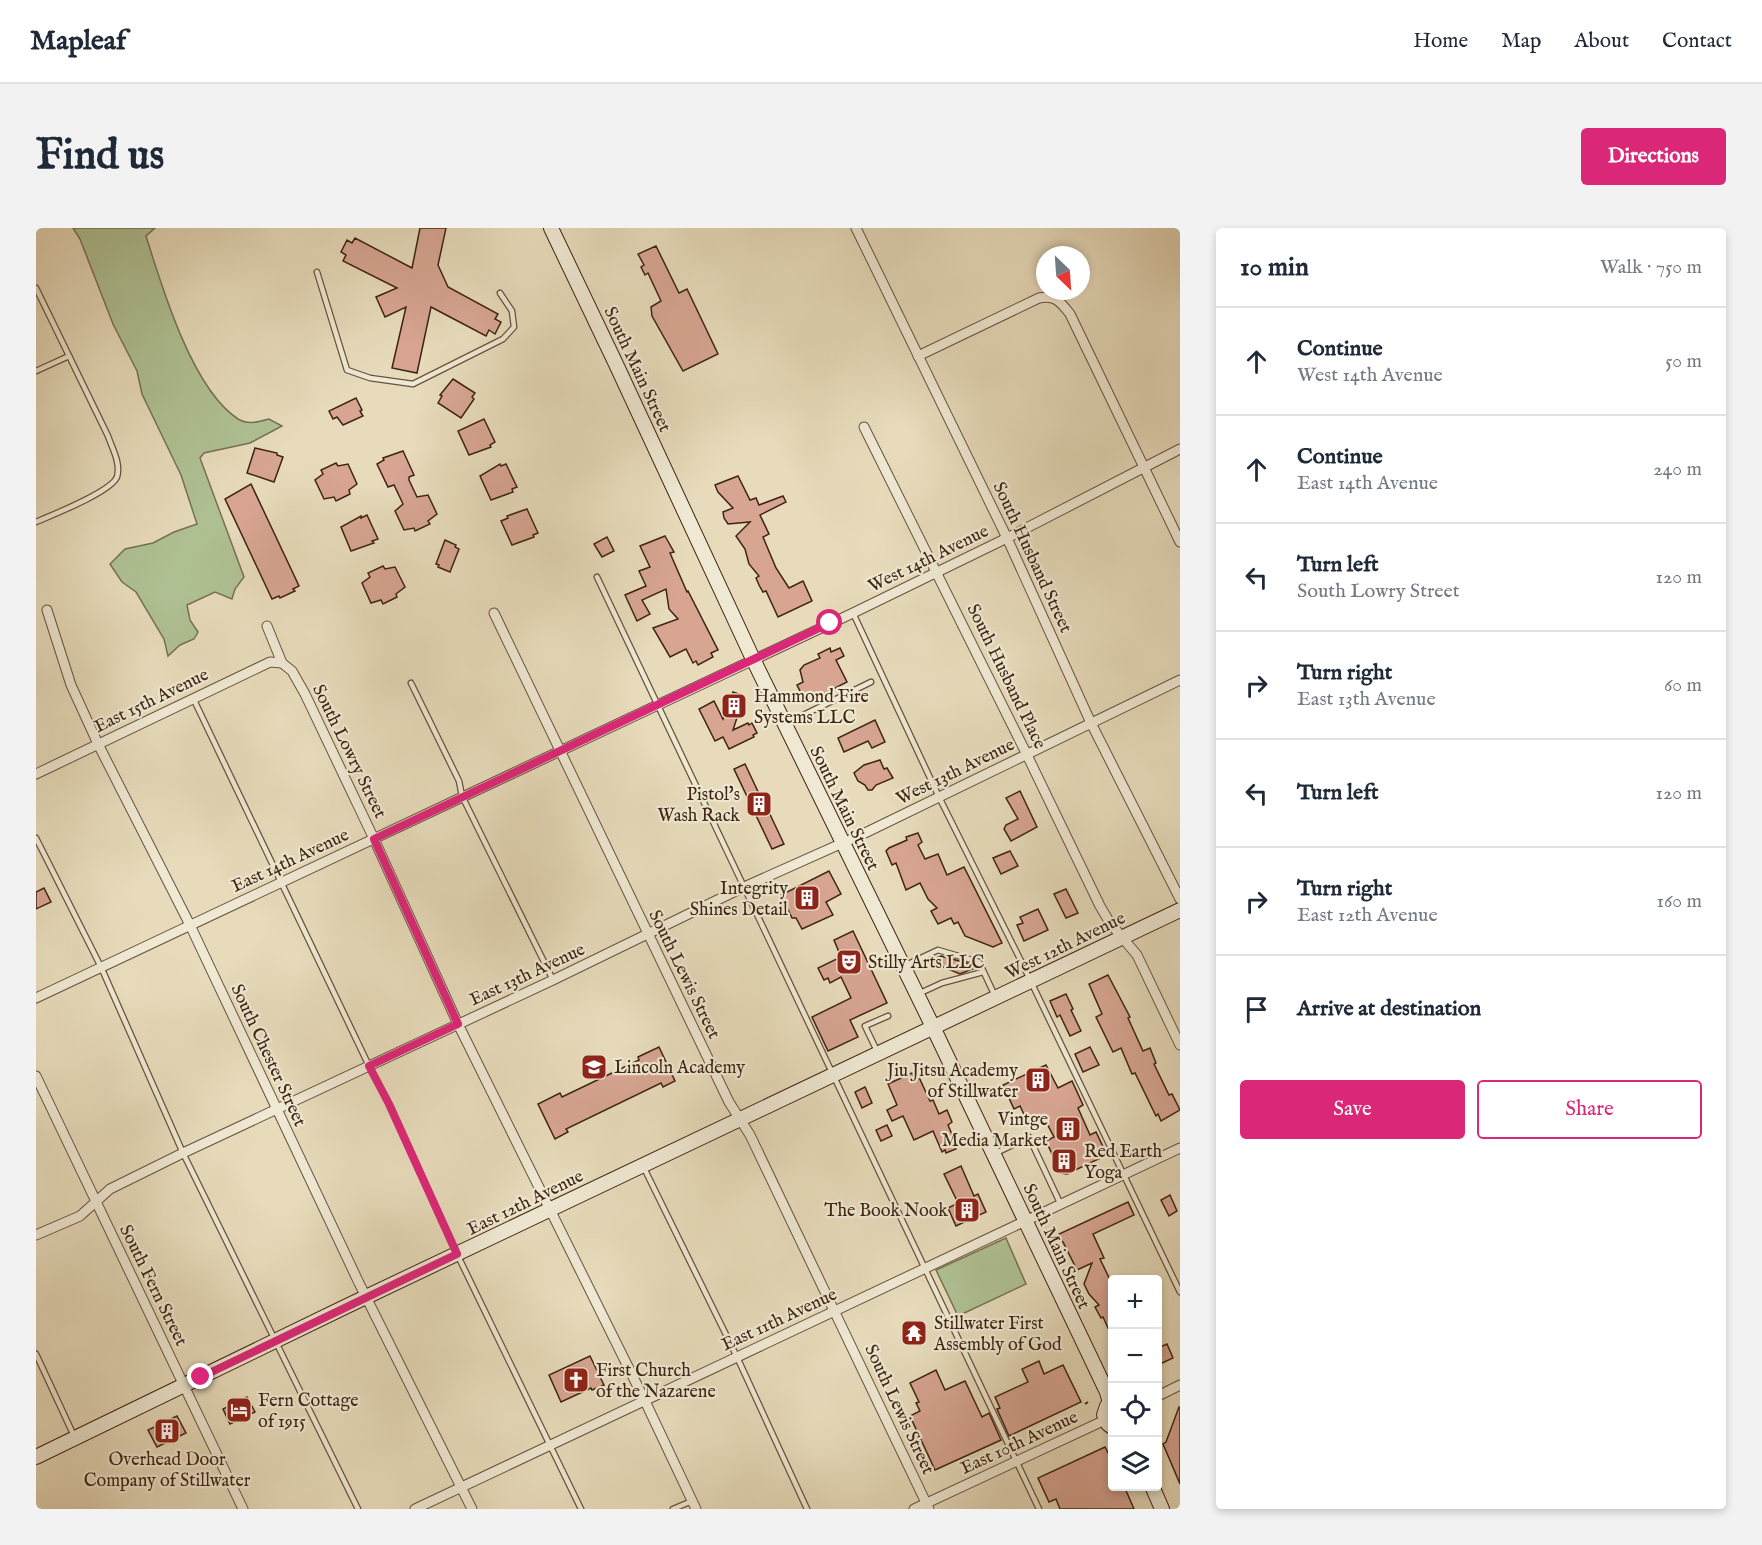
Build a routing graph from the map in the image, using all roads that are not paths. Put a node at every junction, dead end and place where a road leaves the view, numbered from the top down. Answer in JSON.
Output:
{"nodes":[{"id":1,"x":551,"y":228,"type":"edge"},
{"id":2,"x":856,"y":228,"type":"edge"},
{"id":3,"x":317,"y":272,"type":"dead end"},
{"id":4,"x":36,"y":288,"type":"edge"},
{"id":5,"x":500,"y":293,"type":"dead end"},
{"id":6,"x":69,"y":356,"type":"junction"},
{"id":7,"x":918,"y":356,"type":"junction"},
{"id":8,"x":36,"y":371,"type":"edge"},
{"id":9,"x":864,"y":427,"type":"dead end"},
{"id":10,"x":1180,"y":449,"type":"edge"},
{"id":11,"x":1145,"y":468,"type":"junction"},
{"id":12,"x":36,"y":522,"type":"edge"},
{"id":13,"x":1007,"y":538,"type":"junction"},
{"id":14,"x":1180,"y":542,"type":"edge"},
{"id":15,"x":937,"y":571,"type":"junction"},
{"id":16,"x":597,"y":578,"type":"dead end"},
{"id":17,"x":47,"y":610,"type":"dead end"},
{"id":18,"x":494,"y":613,"type":"dead end"},
{"id":19,"x":853,"y":613,"type":"junction"},
{"id":20,"x":267,"y":626,"type":"dead end"},
{"id":21,"x":753,"y":659,"type":"junction"},
{"id":22,"x":282,"y":663,"type":"junction"},
{"id":23,"x":1180,"y":680,"type":"edge"},
{"id":24,"x":872,"y":682,"type":"dead end"},
{"id":25,"x":411,"y":683,"type":"dead end"},
{"id":26,"x":194,"y":699,"type":"junction"},
{"id":27,"x":658,"y":705,"type":"junction"},
{"id":28,"x":1091,"y":723,"type":"junction"},
{"id":29,"x":784,"y":724,"type":"junction"},
{"id":30,"x":98,"y":744,"type":"junction"},
{"id":31,"x":560,"y":750,"type":"junction"},
{"id":32,"x":1028,"y":755,"type":"junction"},
{"id":33,"x":36,"y":774,"type":"edge"},
{"id":34,"x":462,"y":796,"type":"junction"},
{"id":35,"x":939,"y":797,"type":"junction"},
{"id":36,"x":36,"y":838,"type":"edge"},
{"id":37,"x":374,"y":839,"type":"junction"},
{"id":38,"x":842,"y":843,"type":"junction"},
{"id":39,"x":282,"y":882,"type":"junction"},
{"id":40,"x":744,"y":887,"type":"junction"},
{"id":41,"x":1180,"y":899,"type":"edge"},
{"id":42,"x":1180,"y":910,"type":"edge"},
{"id":43,"x":190,"y":925,"type":"junction"},
{"id":44,"x":648,"y":934,"type":"junction"},
{"id":45,"x":1123,"y":938,"type":"junction"},
{"id":46,"x":903,"y":966,"type":"junction"},
{"id":47,"x":101,"y":967,"type":"junction"},
{"id":48,"x":983,"y":972,"type":"junction"},
{"id":49,"x":553,"y":980,"type":"junction"},
{"id":50,"x":1031,"y":982,"type":"junction"},
{"id":51,"x":917,"y":995,"type":"junction"},
{"id":52,"x":36,"y":998,"type":"edge"},
{"id":53,"x":996,"y":998,"type":"junction"},
{"id":54,"x":888,"y":1016,"type":"dead end"},
{"id":55,"x":458,"y":1024,"type":"junction"},
{"id":56,"x":933,"y":1027,"type":"junction"},
{"id":57,"x":1180,"y":1046,"type":"edge"},
{"id":58,"x":878,"y":1054,"type":"junction"},
{"id":59,"x":369,"y":1066,"type":"junction"},
{"id":60,"x":36,"y":1076,"type":"edge"},
{"id":61,"x":834,"y":1076,"type":"junction"},
{"id":62,"x":277,"y":1109,"type":"junction"},
{"id":63,"x":740,"y":1120,"type":"junction"},
{"id":64,"x":1180,"y":1148,"type":"edge"},
{"id":65,"x":183,"y":1153,"type":"junction"},
{"id":66,"x":993,"y":1154,"type":"junction"},
{"id":67,"x":643,"y":1165,"type":"junction"},
{"id":68,"x":1125,"y":1174,"type":"junction"},
{"id":69,"x":96,"y":1202,"type":"junction"},
{"id":70,"x":1061,"y":1204,"type":"junction"},
{"id":71,"x":551,"y":1209,"type":"junction"},
{"id":72,"x":1026,"y":1220,"type":"junction"},
{"id":73,"x":36,"y":1235,"type":"edge"},
{"id":74,"x":457,"y":1254,"type":"junction"},
{"id":75,"x":925,"y":1268,"type":"junction"},
{"id":76,"x":1180,"y":1292,"type":"edge"},
{"id":77,"x":366,"y":1297,"type":"junction"},
{"id":78,"x":834,"y":1311,"type":"junction"},
{"id":79,"x":276,"y":1340,"type":"junction"},
{"id":80,"x":36,"y":1354,"type":"edge"},
{"id":81,"x":737,"y":1357,"type":"junction"},
{"id":82,"x":184,"y":1385,"type":"junction"},
{"id":83,"x":1180,"y":1385,"type":"edge"},
{"id":84,"x":1108,"y":1394,"type":"edge"},
{"id":85,"x":1162,"y":1394,"type":"edge"},
{"id":86,"x":645,"y":1401,"type":"junction"},
{"id":87,"x":1108,"y":1405,"type":"edge"},
{"id":88,"x":1108,"y":1420,"type":"edge"},
{"id":89,"x":1108,"y":1423,"type":"edge"},
{"id":90,"x":75,"y":1437,"type":"junction"},
{"id":91,"x":550,"y":1445,"type":"junction"},
{"id":92,"x":36,"y":1457,"type":"edge"},
{"id":93,"x":1016,"y":1460,"type":"junction"},
{"id":94,"x":462,"y":1487,"type":"junction"},
{"id":95,"x":1154,"y":1491,"type":"edge"},
{"id":96,"x":694,"y":1505,"type":"edge"},
{"id":97,"x":928,"y":1506,"type":"edge"},
{"id":98,"x":243,"y":1509,"type":"edge"},
{"id":99,"x":358,"y":1509,"type":"edge"},
{"id":100,"x":415,"y":1509,"type":"edge"},
{"id":101,"x":472,"y":1509,"type":"edge"},
{"id":102,"x":581,"y":1509,"type":"edge"},
{"id":103,"x":673,"y":1509,"type":"edge"},
{"id":104,"x":807,"y":1509,"type":"edge"},
{"id":105,"x":914,"y":1509,"type":"edge"},
{"id":106,"x":1039,"y":1509,"type":"edge"},
{"id":107,"x":1162,"y":1509,"type":"edge"}],
"edges":[{"from":1,"to":21,"type":"main road","name":"South Main Street"},
{"from":2,"to":7,"type":"street","name":"South Husband Street"},
{"from":3,"to":5,"type":"lane"},
{"from":4,"to":6,"type":"lane"},
{"from":6,"to":8,"type":"lane"},
{"from":6,"to":12,"type":"lane"},
{"from":7,"to":11,"type":"street"},
{"from":7,"to":13,"type":"street","name":"South Husband Street"},
{"from":9,"to":15,"type":"street","name":"South Husband Place"},
{"from":10,"to":11,"type":"street","name":"West 14th Avenue"},
{"from":11,"to":13,"type":"street","name":"West 14th Avenue"},
{"from":11,"to":14,"type":"street"},
{"from":13,"to":15,"type":"street","name":"West 14th Avenue"},
{"from":13,"to":28,"type":"street","name":"South Husband Street"},
{"from":15,"to":19,"type":"street","name":"West 14th Avenue"},
{"from":15,"to":32,"type":"street","name":"South Husband Place"},
{"from":16,"to":27,"type":"lane"},
{"from":17,"to":30,"type":"street","name":"South Chester Street"},
{"from":18,"to":31,"type":"street","name":"South Lewis Street"},
{"from":19,"to":21,"type":"street","name":"West 14th Avenue"},
{"from":19,"to":35,"type":"lane"},
{"from":20,"to":22,"type":"street","name":"South Lowry Street"},
{"from":21,"to":27,"type":"street","name":"East 14th Avenue"},
{"from":21,"to":29,"type":"main road","name":"South Main Street"},
{"from":22,"to":26,"type":"street","name":"East 15th Avenue"},
{"from":22,"to":37,"type":"street","name":"South Lowry Street"},
{"from":23,"to":28,"type":"street","name":"West 13th Avenue"},
{"from":24,"to":29,"type":"lane"},
{"from":25,"to":34,"type":"lane"},
{"from":26,"to":30,"type":"street","name":"East 15th Avenue"},
{"from":26,"to":39,"type":"lane"},
{"from":27,"to":31,"type":"street","name":"East 14th Avenue"},
{"from":27,"to":40,"type":"lane"},
{"from":28,"to":32,"type":"street","name":"West 13th Avenue"},
{"from":28,"to":41,"type":"street","name":"South Husband Street"},
{"from":29,"to":38,"type":"main road","name":"South Main Street"},
{"from":30,"to":33,"type":"street","name":"East 15th Avenue"},
{"from":30,"to":43,"type":"street","name":"South Chester Street"},
{"from":31,"to":34,"type":"street","name":"East 14th Avenue"},
{"from":31,"to":44,"type":"street","name":"South Lewis Street"},
{"from":32,"to":35,"type":"street","name":"West 13th Avenue"},
{"from":32,"to":45,"type":"street","name":"South Husband Place"},
{"from":34,"to":37,"type":"street","name":"East 14th Avenue"},
{"from":34,"to":49,"type":"lane"},
{"from":35,"to":38,"type":"street","name":"West 13th Avenue"},
{"from":35,"to":50,"type":"lane"},
{"from":36,"to":47,"type":"lane"},
{"from":37,"to":39,"type":"street","name":"East 14th Avenue"},
{"from":37,"to":55,"type":"street","name":"South Lowry Street"},
{"from":38,"to":40,"type":"street","name":"East 13th Avenue"},
{"from":38,"to":46,"type":"main road","name":"South Main Street"},
{"from":39,"to":43,"type":"street","name":"East 14th Avenue"},
{"from":39,"to":59,"type":"lane"},
{"from":40,"to":44,"type":"street","name":"East 13th Avenue"},
{"from":40,"to":61,"type":"lane"},
{"from":42,"to":45,"type":"main road","name":"West 12th Avenue"},
{"from":43,"to":47,"type":"street","name":"East 14th Avenue"},
{"from":43,"to":62,"type":"street","name":"South Chester Street"},
{"from":44,"to":49,"type":"street","name":"East 13th Avenue"},
{"from":44,"to":63,"type":"street","name":"South Lewis Street"},
{"from":45,"to":50,"type":"main road","name":"West 12th Avenue"},
{"from":45,"to":57,"type":"street"},
{"from":46,"to":48,"type":"lane"},
{"from":46,"to":51,"type":"main road","name":"South Main Street"},
{"from":47,"to":52,"type":"street","name":"East 14th Avenue"},
{"from":47,"to":65,"type":"lane"},
{"from":48,"to":51,"type":"lane"},
{"from":48,"to":53,"type":"lane"},
{"from":49,"to":55,"type":"street","name":"East 13th Avenue"},
{"from":50,"to":53,"type":"main road","name":"West 12th Avenue"},
{"from":50,"to":68,"type":"lane"},
{"from":51,"to":56,"type":"main road","name":"South Main Street"},
{"from":53,"to":56,"type":"main road","name":"West 12th Avenue"},
{"from":54,"to":58,"type":"lane"},
{"from":55,"to":59,"type":"street","name":"East 13th Avenue"},
{"from":55,"to":71,"type":"street","name":"South Lowry Street"},
{"from":56,"to":58,"type":"main road","name":"East 12th Avenue"},
{"from":56,"to":66,"type":"main road","name":"South Main Street"},
{"from":58,"to":61,"type":"main road","name":"East 12th Avenue"},
{"from":59,"to":62,"type":"street","name":"East 13th Avenue"},
{"from":59,"to":74,"type":"lane"},
{"from":60,"to":69,"type":"street","name":"South Fern Street"},
{"from":61,"to":63,"type":"main road","name":"East 12th Avenue"},
{"from":61,"to":75,"type":"lane"},
{"from":62,"to":65,"type":"street","name":"East 13th Avenue"},
{"from":62,"to":77,"type":"street","name":"South Chester Street"},
{"from":63,"to":67,"type":"main road","name":"East 12th Avenue"},
{"from":63,"to":78,"type":"street","name":"South Lewis Street"},
{"from":64,"to":68,"type":"street","name":"East 11th Avenue"},
{"from":65,"to":69,"type":"street","name":"East 13th Avenue"},
{"from":65,"to":79,"type":"lane"},
{"from":66,"to":70,"type":"lane"},
{"from":66,"to":72,"type":"main road","name":"South Main Street"},
{"from":67,"to":71,"type":"main road","name":"East 12th Avenue"},
{"from":67,"to":81,"type":"lane"},
{"from":68,"to":70,"type":"street","name":"East 11th Avenue"},
{"from":68,"to":76,"type":"lane"},
{"from":69,"to":73,"type":"street","name":"East 13th Avenue"},
{"from":69,"to":82,"type":"street","name":"South Fern Street"},
{"from":70,"to":72,"type":"street","name":"East 11th Avenue"},
{"from":71,"to":74,"type":"main road","name":"East 12th Avenue"},
{"from":71,"to":86,"type":"street","name":"South Lowry Street"},
{"from":72,"to":75,"type":"street","name":"East 11th Avenue"},
{"from":72,"to":84,"type":"main road","name":"South Main Street"},
{"from":74,"to":77,"type":"main road","name":"East 12th Avenue"},
{"from":74,"to":91,"type":"lane"},
{"from":75,"to":78,"type":"street","name":"East 11th Avenue"},
{"from":75,"to":93,"type":"lane"},
{"from":77,"to":79,"type":"main road","name":"East 12th Avenue"},
{"from":77,"to":94,"type":"street","name":"South Chester Street"},
{"from":78,"to":81,"type":"street","name":"East 11th Avenue"},
{"from":78,"to":97,"type":"street","name":"South Lewis Street"},
{"from":79,"to":82,"type":"main road","name":"East 12th Avenue"},
{"from":79,"to":99,"type":"lane"},
{"from":80,"to":90,"type":"lane"},
{"from":81,"to":86,"type":"street","name":"East 11th Avenue"},
{"from":81,"to":104,"type":"lane"},
{"from":82,"to":90,"type":"main road","name":"East 12th Avenue"},
{"from":82,"to":98,"type":"street","name":"South Fern Street"},
{"from":83,"to":85,"type":"street"},
{"from":86,"to":91,"type":"street","name":"East 11th Avenue"},
{"from":86,"to":96,"type":"street","name":"South Lowry Street"},
{"from":87,"to":88,"type":"main road"},
{"from":89,"to":93,"type":"street","name":"East 10th Avenue"},
{"from":90,"to":92,"type":"main road","name":"East 12th Avenue"},
{"from":91,"to":94,"type":"street","name":"East 11th Avenue"},
{"from":91,"to":102,"type":"lane"},
{"from":93,"to":97,"type":"street","name":"East 10th Avenue"},
{"from":93,"to":106,"type":"lane"},
{"from":94,"to":100,"type":"street","name":"East 11th Avenue"},
{"from":94,"to":101,"type":"street","name":"South Chester Street"},
{"from":95,"to":107,"type":"main road"},
{"from":96,"to":103,"type":"lane"},
{"from":97,"to":105,"type":"street","name":"East 10th Avenue"}]}
